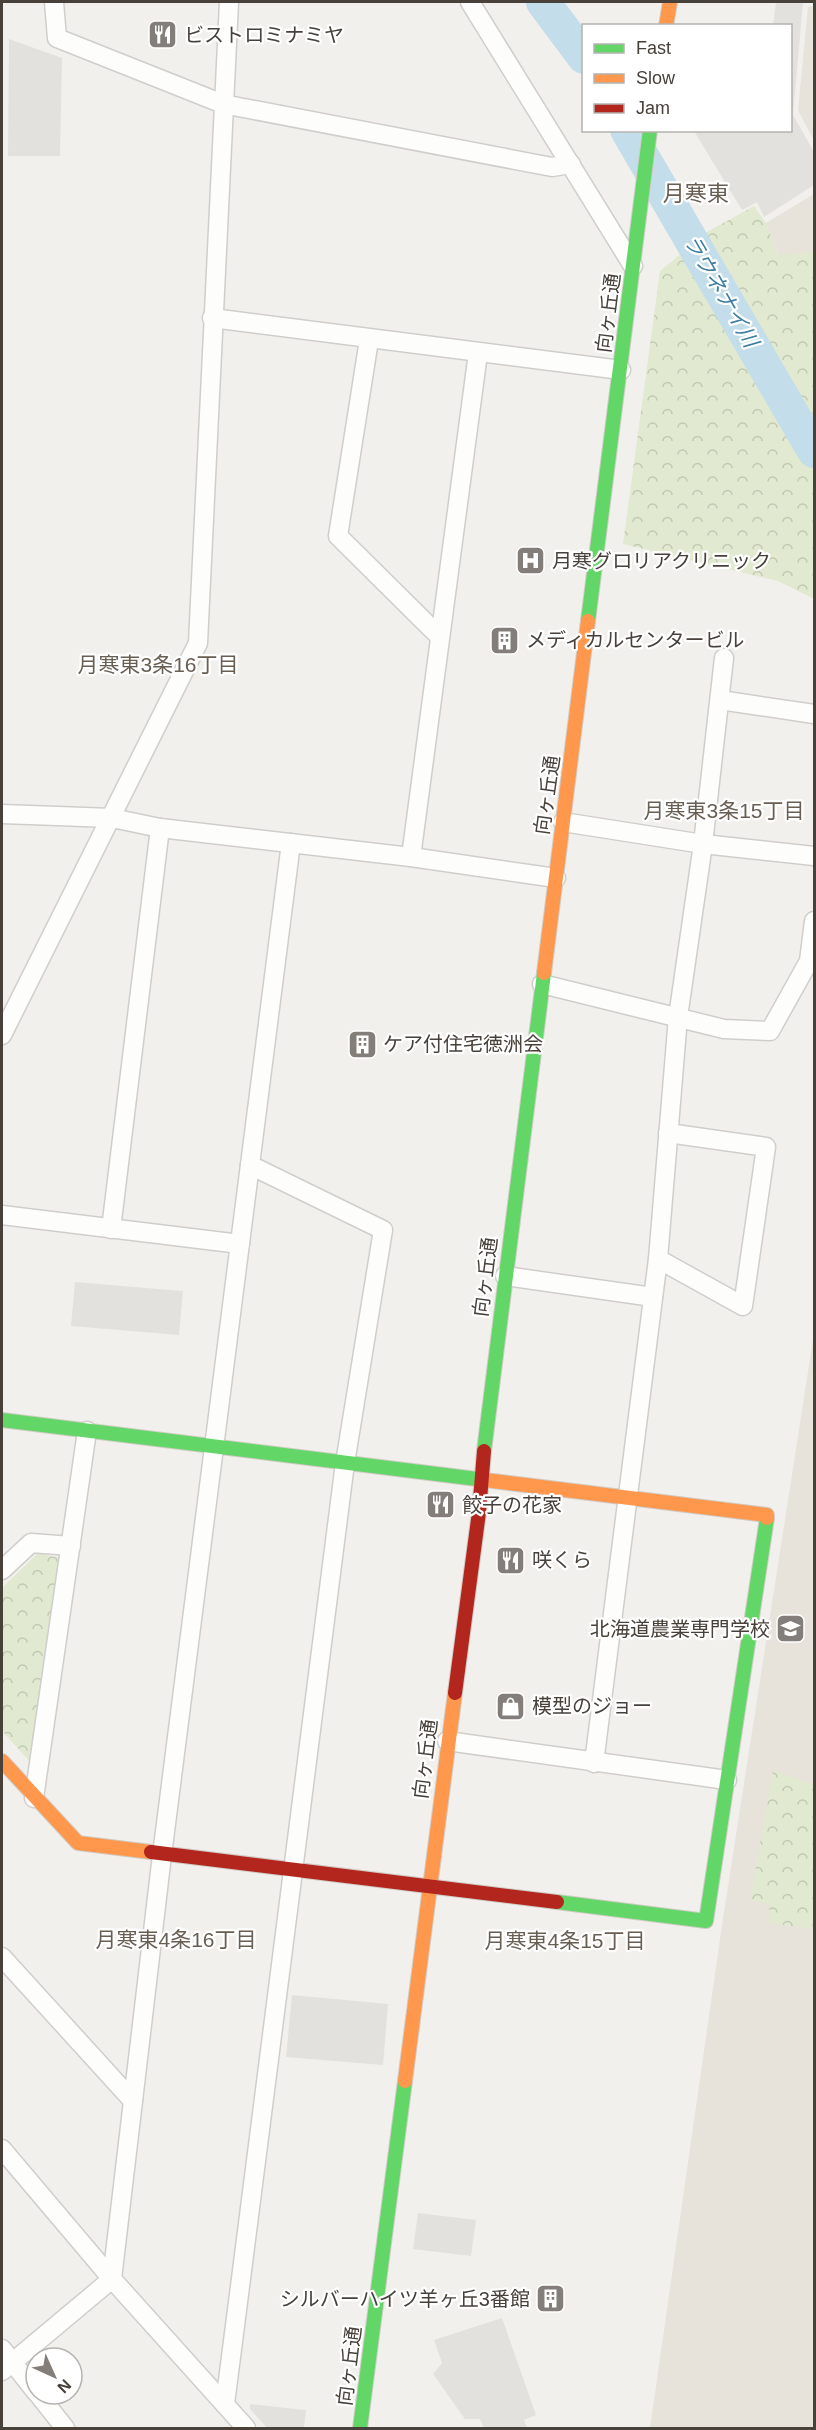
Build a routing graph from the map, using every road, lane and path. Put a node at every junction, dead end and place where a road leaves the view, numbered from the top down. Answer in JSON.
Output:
{"nodes":[{"id":1,"x":54,"y":2,"type":"edge"},
{"id":2,"x":229,"y":2,"type":"edge"},
{"id":3,"x":470,"y":2,"type":"edge"},
{"id":4,"x":670,"y":2,"type":"edge"},
{"id":5,"x":666,"y":24,"type":"edge"},
{"id":6,"x":223,"y":104,"type":"junction"},
{"id":7,"x":650,"y":134,"type":"edge"},
{"id":8,"x":571,"y":164,"type":"junction"},
{"id":9,"x":633,"y":266,"type":"junction"},
{"id":10,"x":212,"y":318,"type":"junction"},
{"id":11,"x":369,"y":340,"type":"junction"},
{"id":12,"x":478,"y":353,"type":"junction"},
{"id":13,"x":621,"y":370,"type":"junction"},
{"id":14,"x":440,"y":637,"type":"junction"},
{"id":15,"x":724,"y":658,"type":"dead end"},
{"id":16,"x":720,"y":700,"type":"junction"},
{"id":17,"x":814,"y":714,"type":"edge"},
{"id":18,"x":2,"y":814,"type":"edge"},
{"id":19,"x":112,"y":818,"type":"junction"},
{"id":20,"x":563,"y":822,"type":"junction"},
{"id":21,"x":160,"y":828,"type":"junction"},
{"id":22,"x":291,"y":843,"type":"junction"},
{"id":23,"x":703,"y":844,"type":"junction"},
{"id":24,"x":411,"y":856,"type":"junction"},
{"id":25,"x":814,"y":856,"type":"edge"},
{"id":26,"x":556,"y":878,"type":"junction"},
{"id":27,"x":814,"y":921,"type":"edge"},
{"id":28,"x":542,"y":984,"type":"junction"},
{"id":29,"x":678,"y":1017,"type":"junction"},
{"id":30,"x":2,"y":1035,"type":"edge"},
{"id":31,"x":668,"y":1133,"type":"junction"},
{"id":32,"x":250,"y":1165,"type":"junction"},
{"id":33,"x":2,"y":1215,"type":"edge"},
{"id":34,"x":111,"y":1229,"type":"junction"},
{"id":35,"x":240,"y":1244,"type":"junction"},
{"id":36,"x":658,"y":1260,"type":"junction"},
{"id":37,"x":505,"y":1276,"type":"junction"},
{"id":38,"x":653,"y":1297,"type":"junction"},
{"id":39,"x":2,"y":1420,"type":"edge"},
{"id":40,"x":87,"y":1431,"type":"junction"},
{"id":41,"x":215,"y":1448,"type":"junction"},
{"id":42,"x":345,"y":1463,"type":"junction"},
{"id":43,"x":483,"y":1480,"type":"junction"},
{"id":44,"x":627,"y":1498,"type":"junction"},
{"id":45,"x":71,"y":1546,"type":"junction"},
{"id":46,"x":2,"y":1570,"type":"edge"},
{"id":47,"x":447,"y":1741,"type":"junction"},
{"id":48,"x":2,"y":1761,"type":"edge"},
{"id":49,"x":594,"y":1763,"type":"junction"},
{"id":50,"x":728,"y":1780,"type":"junction"},
{"id":51,"x":34,"y":1798,"type":"junction"},
{"id":52,"x":162,"y":1855,"type":"junction"},
{"id":53,"x":293,"y":1870,"type":"junction"},
{"id":54,"x":429,"y":1886,"type":"junction"},
{"id":55,"x":2,"y":1957,"type":"edge"},
{"id":56,"x":133,"y":2102,"type":"junction"},
{"id":57,"x":2,"y":2149,"type":"edge"},
{"id":58,"x":112,"y":2279,"type":"junction"},
{"id":59,"x":5,"y":2361,"type":"edge"},
{"id":60,"x":24,"y":2380,"type":"edge"},
{"id":61,"x":225,"y":2404,"type":"junction"},
{"id":62,"x":47,"y":2406,"type":"edge"},
{"id":63,"x":65,"y":2428,"type":"edge"},
{"id":64,"x":246,"y":2428,"type":"edge"},
{"id":65,"x":360,"y":2428,"type":"edge"}],
"edges":[{"from":1,"to":6,"type":"street"},
{"from":2,"to":6,"type":"street"},
{"from":3,"to":8,"type":"street"},
{"from":4,"to":5,"type":"street"},
{"from":6,"to":8,"type":"street"},
{"from":6,"to":10,"type":"street"},
{"from":7,"to":9,"type":"street","name":"向ヶ丘通"},
{"from":8,"to":9,"type":"street"},
{"from":9,"to":13,"type":"street","name":"向ヶ丘通"},
{"from":10,"to":11,"type":"street"},
{"from":10,"to":19,"type":"street"},
{"from":11,"to":12,"type":"street"},
{"from":11,"to":14,"type":"street"},
{"from":12,"to":13,"type":"street"},
{"from":12,"to":14,"type":"street"},
{"from":13,"to":20,"type":"street","name":"向ヶ丘通"},
{"from":14,"to":24,"type":"street"},
{"from":15,"to":16,"type":"street"},
{"from":16,"to":17,"type":"street"},
{"from":16,"to":23,"type":"street"},
{"from":18,"to":19,"type":"street"},
{"from":19,"to":21,"type":"street"},
{"from":19,"to":30,"type":"street"},
{"from":20,"to":23,"type":"street"},
{"from":20,"to":26,"type":"street","name":"向ヶ丘通"},
{"from":21,"to":22,"type":"street"},
{"from":21,"to":34,"type":"street"},
{"from":22,"to":24,"type":"street"},
{"from":22,"to":32,"type":"street"},
{"from":23,"to":25,"type":"street"},
{"from":23,"to":29,"type":"street"},
{"from":24,"to":26,"type":"street"},
{"from":26,"to":28,"type":"street","name":"向ヶ丘通"},
{"from":27,"to":29,"type":"street"},
{"from":28,"to":29,"type":"street"},
{"from":28,"to":37,"type":"street","name":"向ヶ丘通"},
{"from":29,"to":31,"type":"street"},
{"from":31,"to":36,"type":"street"},
{"from":31,"to":36,"type":"street"},
{"from":32,"to":35,"type":"street"},
{"from":32,"to":42,"type":"street"},
{"from":33,"to":34,"type":"street"},
{"from":34,"to":35,"type":"street"},
{"from":35,"to":41,"type":"street"},
{"from":36,"to":38,"type":"street"},
{"from":37,"to":38,"type":"street"},
{"from":37,"to":43,"type":"street","name":"向ヶ丘通"},
{"from":38,"to":44,"type":"street"},
{"from":39,"to":40,"type":"street"},
{"from":40,"to":41,"type":"street"},
{"from":40,"to":45,"type":"street"},
{"from":41,"to":42,"type":"street"},
{"from":41,"to":52,"type":"street"},
{"from":42,"to":43,"type":"street"},
{"from":42,"to":53,"type":"street"},
{"from":43,"to":44,"type":"street"},
{"from":43,"to":47,"type":"street","name":"向ヶ丘通"},
{"from":44,"to":49,"type":"street"},
{"from":44,"to":50,"type":"street"},
{"from":45,"to":46,"type":"street"},
{"from":45,"to":51,"type":"street"},
{"from":47,"to":49,"type":"street"},
{"from":47,"to":54,"type":"street","name":"向ヶ丘通"},
{"from":48,"to":51,"type":"street"},
{"from":49,"to":50,"type":"street"},
{"from":50,"to":54,"type":"street"},
{"from":51,"to":52,"type":"street"},
{"from":52,"to":53,"type":"street"},
{"from":52,"to":56,"type":"street"},
{"from":53,"to":54,"type":"street"},
{"from":53,"to":61,"type":"street"},
{"from":54,"to":65,"type":"street","name":"向ヶ丘通"},
{"from":55,"to":56,"type":"street"},
{"from":56,"to":58,"type":"street"},
{"from":57,"to":58,"type":"street"},
{"from":58,"to":59,"type":"street"},
{"from":58,"to":61,"type":"street"},
{"from":59,"to":60,"type":"street"},
{"from":61,"to":64,"type":"street"},
{"from":62,"to":63,"type":"street"}]}
